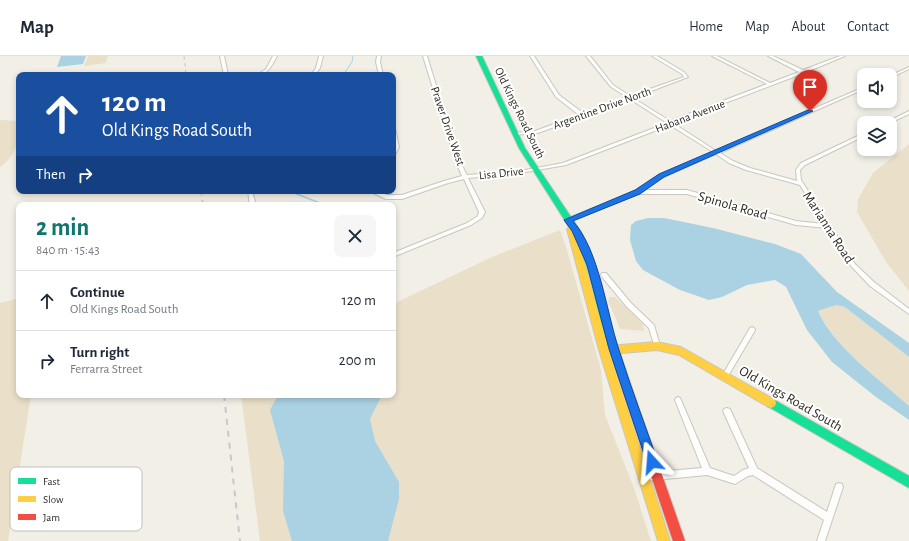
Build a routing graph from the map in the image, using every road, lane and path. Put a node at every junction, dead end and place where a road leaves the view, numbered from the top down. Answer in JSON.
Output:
{"nodes":[{"id":1,"x":222,"y":56,"type":"edge"},
{"id":2,"x":275,"y":56,"type":"edge"},
{"id":3,"x":321,"y":56,"type":"edge"},
{"id":4,"x":379,"y":56,"type":"edge"},
{"id":5,"x":425,"y":56,"type":"edge"},
{"id":6,"x":479,"y":56,"type":"edge"},
{"id":7,"x":532,"y":56,"type":"edge"},
{"id":8,"x":588,"y":56,"type":"edge"},
{"id":9,"x":654,"y":56,"type":"edge"},
{"id":10,"x":714,"y":56,"type":"edge"},
{"id":11,"x":770,"y":56,"type":"edge"},
{"id":12,"x":831,"y":56,"type":"edge"},
{"id":13,"x":843,"y":56,"type":"edge"},
{"id":14,"x":837,"y":58,"type":"junction"},
{"id":15,"x":909,"y":68,"type":"edge"},
{"id":16,"x":225,"y":72,"type":"edge"},
{"id":17,"x":263,"y":72,"type":"edge"},
{"id":18,"x":315,"y":72,"type":"edge"},
{"id":19,"x":380,"y":72,"type":"edge"},
{"id":20,"x":803,"y":72,"type":"junction"},
{"id":21,"x":897,"y":74,"type":"edge"},
{"id":22,"x":770,"y":84,"type":"junction"},
{"id":23,"x":857,"y":91,"type":"edge"},
{"id":24,"x":630,"y":98,"type":"junction"},
{"id":25,"x":909,"y":112,"type":"edge"},
{"id":26,"x":582,"y":115,"type":"junction"},
{"id":27,"x":897,"y":118,"type":"edge"},
{"id":28,"x":670,"y":124,"type":"junction"},
{"id":29,"x":515,"y":134,"type":"junction"},
{"id":30,"x":857,"y":137,"type":"edge"},
{"id":31,"x":715,"y":152,"type":"junction"},
{"id":32,"x":535,"y":169,"type":"junction"},
{"id":33,"x":466,"y":177,"type":"junction"},
{"id":34,"x":801,"y":184,"type":"junction"},
{"id":35,"x":637,"y":192,"type":"junction"},
{"id":36,"x":378,"y":194,"type":"edge"},
{"id":37,"x":568,"y":220,"type":"junction"},
{"id":38,"x":827,"y":226,"type":"junction"},
{"id":39,"x":396,"y":254,"type":"edge"},
{"id":40,"x":604,"y":275,"type":"dead end"},
{"id":41,"x":909,"y":312,"type":"edge"},
{"id":42,"x":752,"y":330,"type":"dead end"},
{"id":43,"x":657,"y":346,"type":"junction"},
{"id":44,"x":614,"y":349,"type":"junction"},
{"id":45,"x":604,"y":350,"type":"junction"},
{"id":46,"x":725,"y":376,"type":"junction"},
{"id":47,"x":678,"y":400,"type":"dead end"},
{"id":48,"x":727,"y":411,"type":"dead end"},
{"id":49,"x":707,"y":471,"type":"junction"},
{"id":50,"x":754,"y":471,"type":"junction"},
{"id":51,"x":656,"y":476,"type":"junction"},
{"id":52,"x":644,"y":477,"type":"junction"},
{"id":53,"x":909,"y":482,"type":"edge"},
{"id":54,"x":839,"y":487,"type":"dead end"},
{"id":55,"x":828,"y":518,"type":"junction"},
{"id":56,"x":664,"y":541,"type":"edge"},
{"id":57,"x":679,"y":541,"type":"edge"},
{"id":58,"x":821,"y":541,"type":"edge"}],
"edges":[{"from":1,"to":16,"type":"street"},
{"from":2,"to":17,"type":"street"},
{"from":3,"to":18,"type":"street"},
{"from":4,"to":19,"type":"street"},
{"from":5,"to":33,"type":"street","name":"Praver Drive West"},
{"from":6,"to":29,"type":"street","name":"Old Kings Road South"},
{"from":7,"to":26,"type":"street"},
{"from":8,"to":24,"type":"street","name":"Marianna Road"},
{"from":9,"to":24,"type":"street","name":"Argentine Drive North"},
{"from":10,"to":22,"type":"street"},
{"from":11,"to":20,"type":"street"},
{"from":12,"to":14,"type":"street"},
{"from":13,"to":14,"type":"street","name":"Habana Avenue"},
{"from":14,"to":20,"type":"street","name":"Habana Avenue"},
{"from":15,"to":21,"type":"street"},
{"from":20,"to":22,"type":"street","name":"Habana Avenue"},
{"from":22,"to":28,"type":"street","name":"Habana Avenue"},
{"from":23,"to":31,"type":"street"},
{"from":24,"to":26,"type":"street","name":"Argentine Drive North"},
{"from":24,"to":28,"type":"street","name":"Marianna Road"},
{"from":25,"to":27,"type":"street"},
{"from":26,"to":29,"type":"street","name":"Argentine Drive North"},
{"from":28,"to":31,"type":"street","name":"Marianna Road"},
{"from":28,"to":32,"type":"street","name":"Habana Avenue"},
{"from":29,"to":32,"type":"street","name":"Old Kings Road South"},
{"from":30,"to":34,"type":"street"},
{"from":31,"to":34,"type":"street","name":"Marianna Road"},
{"from":31,"to":35,"type":"street"},
{"from":32,"to":33,"type":"street","name":"Lisa Drive"},
{"from":32,"to":37,"type":"street","name":"Old Kings Road South"},
{"from":33,"to":36,"type":"street","name":"Lisa Drive"},
{"from":33,"to":39,"type":"street","name":"Praver Drive West"},
{"from":34,"to":38,"type":"street","name":"Marianna Road"},
{"from":35,"to":37,"type":"street"},
{"from":35,"to":38,"type":"street","name":"Spinola Road"},
{"from":37,"to":44,"type":"street","name":"Old Kings Road South"},
{"from":37,"to":45,"type":"street","name":"Old Kings Road South"},
{"from":38,"to":41,"type":"street","name":"Marianna Road"},
{"from":40,"to":43,"type":"street"},
{"from":42,"to":46,"type":"street"},
{"from":43,"to":44,"type":"street","name":"Old Kings Road South"},
{"from":43,"to":46,"type":"street","name":"Old Kings Road South"},
{"from":44,"to":45,"type":"street","name":"Old Kings Road South"},
{"from":44,"to":51,"type":"street"},
{"from":45,"to":52,"type":"street"},
{"from":46,"to":53,"type":"street","name":"Old Kings Road South"},
{"from":47,"to":49,"type":"street"},
{"from":48,"to":50,"type":"street"},
{"from":49,"to":50,"type":"street"},
{"from":49,"to":51,"type":"street"},
{"from":50,"to":55,"type":"street"},
{"from":51,"to":52,"type":"street"},
{"from":51,"to":57,"type":"street"},
{"from":52,"to":56,"type":"street"},
{"from":54,"to":55,"type":"street"},
{"from":55,"to":58,"type":"street"}]}
